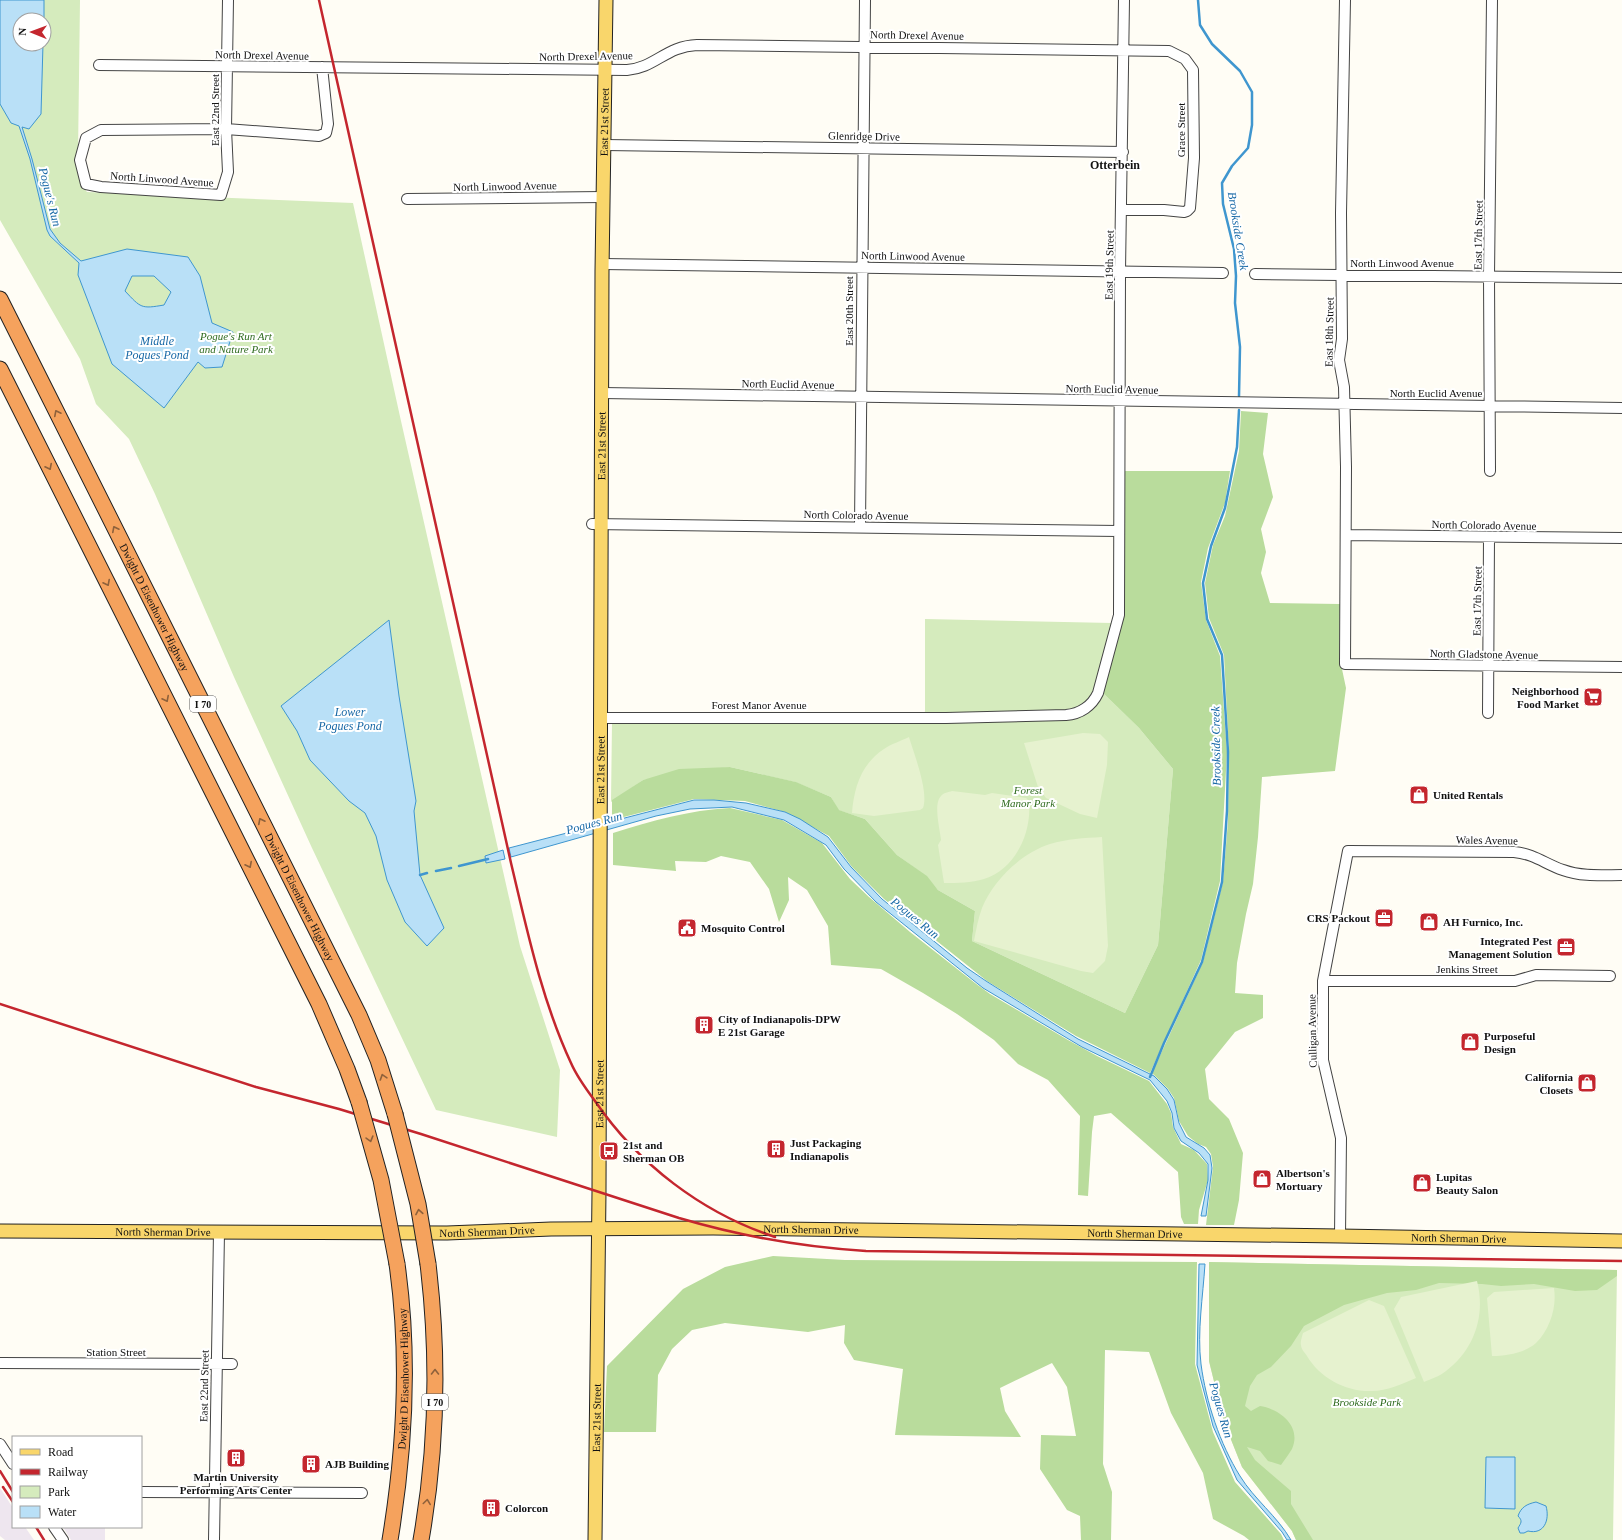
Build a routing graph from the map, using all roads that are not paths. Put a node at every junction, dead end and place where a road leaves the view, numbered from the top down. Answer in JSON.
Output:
{"nodes":[{"id":1,"x":228,"y":0,"type":"edge"},
{"id":2,"x":606,"y":0,"type":"edge"},
{"id":3,"x":865,"y":0,"type":"edge"},
{"id":4,"x":1124,"y":0,"type":"edge"},
{"id":5,"x":1345,"y":0,"type":"edge"},
{"id":6,"x":1492,"y":0,"type":"edge"},
{"id":7,"x":864,"y":47,"type":"junction"},
{"id":8,"x":1124,"y":50,"type":"junction"},
{"id":9,"x":1186,"y":59,"type":"joint"},
{"id":10,"x":99,"y":65,"type":"dead end"},
{"id":11,"x":227,"y":66,"type":"junction"},
{"id":12,"x":322,"y":67,"type":"junction"},
{"id":13,"x":605,"y":70,"type":"junction"},
{"id":14,"x":226,"y":129,"type":"junction"},
{"id":15,"x":604,"y":144,"type":"junction"},
{"id":16,"x":863,"y":148,"type":"junction"},
{"id":17,"x":1123,"y":152,"type":"junction"},
{"id":18,"x":221,"y":195,"type":"joint"},
{"id":19,"x":604,"y":197,"type":"junction"},
{"id":20,"x":407,"y":199,"type":"dead end"},
{"id":21,"x":1121,"y":210,"type":"junction"},
{"id":22,"x":602,"y":264,"type":"junction"},
{"id":23,"x":862,"y":268,"type":"junction"},
{"id":24,"x":1120,"y":272,"type":"junction"},
{"id":25,"x":1224,"y":273,"type":"dead end"},
{"id":26,"x":1255,"y":274,"type":"dead end"},
{"id":27,"x":1342,"y":275,"type":"junction"},
{"id":28,"x":1489,"y":276,"type":"junction"},
{"id":29,"x":1622,"y":278,"type":"edge"},
{"id":30,"x":0,"y":300,"type":"edge"},
{"id":31,"x":0,"y":369,"type":"edge"},
{"id":32,"x":602,"y":393,"type":"junction"},
{"id":33,"x":861,"y":397,"type":"junction"},
{"id":34,"x":1120,"y":401,"type":"junction"},
{"id":35,"x":1345,"y":404,"type":"junction"},
{"id":36,"x":1489,"y":406,"type":"junction"},
{"id":37,"x":1622,"y":408,"type":"edge"},
{"id":38,"x":1490,"y":471,"type":"dead end"},
{"id":39,"x":597,"y":524,"type":"junction"},
{"id":40,"x":860,"y":527,"type":"junction"},
{"id":41,"x":1119,"y":531,"type":"junction"},
{"id":42,"x":1346,"y":535,"type":"junction"},
{"id":43,"x":1489,"y":537,"type":"junction"},
{"id":44,"x":1622,"y":538,"type":"edge"},
{"id":45,"x":1345,"y":664,"type":"joint"},
{"id":46,"x":1488,"y":666,"type":"junction"},
{"id":47,"x":1622,"y":667,"type":"edge"},
{"id":48,"x":1488,"y":713,"type":"dead end"},
{"id":49,"x":601,"y":718,"type":"junction"},
{"id":50,"x":1348,"y":851,"type":"joint"},
{"id":51,"x":1622,"y":875,"type":"edge"},
{"id":52,"x":1610,"y":976,"type":"dead end"},
{"id":53,"x":1323,"y":981,"type":"junction"},
{"id":54,"x":598,"y":1229,"type":"junction"},
{"id":55,"x":0,"y":1231,"type":"edge"},
{"id":56,"x":220,"y":1232,"type":"junction"},
{"id":57,"x":1340,"y":1236,"type":"junction"},
{"id":58,"x":1622,"y":1241,"type":"edge"},
{"id":59,"x":0,"y":1364,"type":"edge"},
{"id":60,"x":216,"y":1364,"type":"junction"},
{"id":61,"x":232,"y":1364,"type":"dead end"},
{"id":62,"x":0,"y":1444,"type":"edge"},
{"id":63,"x":12,"y":1462,"type":"edge"},
{"id":64,"x":142,"y":1492,"type":"edge"},
{"id":65,"x":214,"y":1492,"type":"junction"},
{"id":66,"x":362,"y":1493,"type":"dead end"},
{"id":67,"x":55,"y":1528,"type":"edge"},
{"id":68,"x":63,"y":1540,"type":"edge"},
{"id":69,"x":214,"y":1540,"type":"edge"},
{"id":70,"x":390,"y":1540,"type":"edge"},
{"id":71,"x":421,"y":1540,"type":"edge"},
{"id":72,"x":595,"y":1540,"type":"edge"}],
"edges":[{"from":1,"to":11,"type":"street","name":"East 22nd Street"},
{"from":2,"to":13,"type":"main road","name":"East 21st Street"},
{"from":3,"to":7,"type":"street","name":"East 20th Street"},
{"from":4,"to":8,"type":"street","name":"East 19th Street"},
{"from":5,"to":27,"type":"street","name":"East 18th Street"},
{"from":6,"to":28,"type":"street","name":"East 17th Street"},
{"from":7,"to":8,"type":"street","name":"North Drexel Avenue"},
{"from":7,"to":13,"type":"street","name":"North Drexel Avenue"},
{"from":7,"to":16,"type":"street","name":"East 20th Street"},
{"from":8,"to":9,"type":"street","name":"North Drexel Avenue"},
{"from":8,"to":17,"type":"street","name":"East 19th Street"},
{"from":9,"to":21,"type":"street","name":"Grace Street"},
{"from":10,"to":11,"type":"street","name":"North Drexel Avenue"},
{"from":11,"to":12,"type":"street","name":"North Drexel Avenue"},
{"from":11,"to":14,"type":"street","name":"East 22nd Street"},
{"from":12,"to":13,"type":"street","name":"North Drexel Avenue"},
{"from":12,"to":14,"type":"street"},
{"from":13,"to":15,"type":"main road","name":"East 21st Street"},
{"from":14,"to":18,"type":"street","name":"East 22nd Street"},
{"from":14,"to":18,"type":"street","name":"North Linwood Avenue"},
{"from":15,"to":16,"type":"street","name":"Glenridge Drive"},
{"from":15,"to":19,"type":"main road","name":"East 21st Street"},
{"from":16,"to":17,"type":"street","name":"Glenridge Drive"},
{"from":16,"to":23,"type":"street","name":"East 20th Street"},
{"from":17,"to":21,"type":"street","name":"East 19th Street"},
{"from":19,"to":20,"type":"street","name":"North Linwood Avenue"},
{"from":19,"to":22,"type":"main road","name":"East 21st Street"},
{"from":21,"to":24,"type":"street","name":"East 19th Street"},
{"from":22,"to":23,"type":"street","name":"North Linwood Avenue"},
{"from":22,"to":32,"type":"main road","name":"East 21st Street"},
{"from":23,"to":24,"type":"street","name":"North Linwood Avenue"},
{"from":23,"to":33,"type":"street","name":"East 20th Street"},
{"from":24,"to":25,"type":"street","name":"North Linwood Avenue"},
{"from":24,"to":34,"type":"street","name":"East 19th Street"},
{"from":26,"to":27,"type":"street","name":"North Linwood Avenue"},
{"from":27,"to":28,"type":"street","name":"North Linwood Avenue"},
{"from":27,"to":35,"type":"street","name":"East 18th Street"},
{"from":28,"to":29,"type":"street","name":"North Linwood Avenue"},
{"from":28,"to":36,"type":"street","name":"East 17th Street"},
{"from":71,"to":30,"type":"highway","name":"Dwight D Eisenhower Highway","number":"I 70","one_way":true,"bridge":true},
{"from":31,"to":70,"type":"highway","name":"Dwight D Eisenhower Highway","number":"I 70","one_way":true,"bridge":true},
{"from":32,"to":33,"type":"street","name":"North Euclid Avenue"},
{"from":32,"to":39,"type":"main road","name":"East 21st Street"},
{"from":33,"to":34,"type":"street","name":"North Euclid Avenue"},
{"from":33,"to":40,"type":"street","name":"East 20th Street"},
{"from":34,"to":35,"type":"street","name":"North Euclid Avenue"},
{"from":34,"to":41,"type":"street","name":"East 19th Street"},
{"from":35,"to":36,"type":"street","name":"North Euclid Avenue"},
{"from":35,"to":42,"type":"street","name":"East 18th Street"},
{"from":36,"to":37,"type":"street","name":"North Euclid Avenue"},
{"from":36,"to":38,"type":"street","name":"East 17th Street"},
{"from":39,"to":40,"type":"street","name":"North Colorado Avenue"},
{"from":39,"to":49,"type":"main road","name":"East 21st Street"},
{"from":40,"to":41,"type":"street","name":"North Colorado Avenue"},
{"from":41,"to":49,"type":"street","name":"Forest Manor Avenue"},
{"from":42,"to":43,"type":"street","name":"North Colorado Avenue"},
{"from":42,"to":45,"type":"street","name":"East 18th Street"},
{"from":43,"to":44,"type":"street","name":"North Colorado Avenue"},
{"from":43,"to":46,"type":"street","name":"East 17th Street"},
{"from":45,"to":46,"type":"street","name":"North Gladstone Avenue"},
{"from":46,"to":47,"type":"street","name":"North Gladstone Avenue"},
{"from":46,"to":48,"type":"street","name":"East 17th Street"},
{"from":49,"to":54,"type":"main road","name":"East 21st Street"},
{"from":50,"to":51,"type":"street","name":"Wales Avenue"},
{"from":50,"to":53,"type":"street","name":"Culligan Avenue"},
{"from":52,"to":53,"type":"street","name":"Jenkins Street"},
{"from":53,"to":57,"type":"street","name":"Culligan Avenue"},
{"from":54,"to":56,"type":"main road","name":"North Sherman Drive"},
{"from":54,"to":57,"type":"main road","name":"North Sherman Drive"},
{"from":54,"to":72,"type":"main road","name":"East 21st Street"},
{"from":55,"to":56,"type":"main road","name":"North Sherman Drive"},
{"from":56,"to":60,"type":"street","name":"East 22nd Street"},
{"from":57,"to":58,"type":"main road","name":"North Sherman Drive"},
{"from":59,"to":60,"type":"street","name":"Station Street"},
{"from":60,"to":61,"type":"street","name":"Station Street"},
{"from":60,"to":65,"type":"street","name":"East 22nd Street"},
{"from":62,"to":63,"type":"street"},
{"from":64,"to":65,"type":"street"},
{"from":65,"to":66,"type":"street"},
{"from":65,"to":69,"type":"street","name":"East 22nd Street"},
{"from":67,"to":68,"type":"street"}]}
